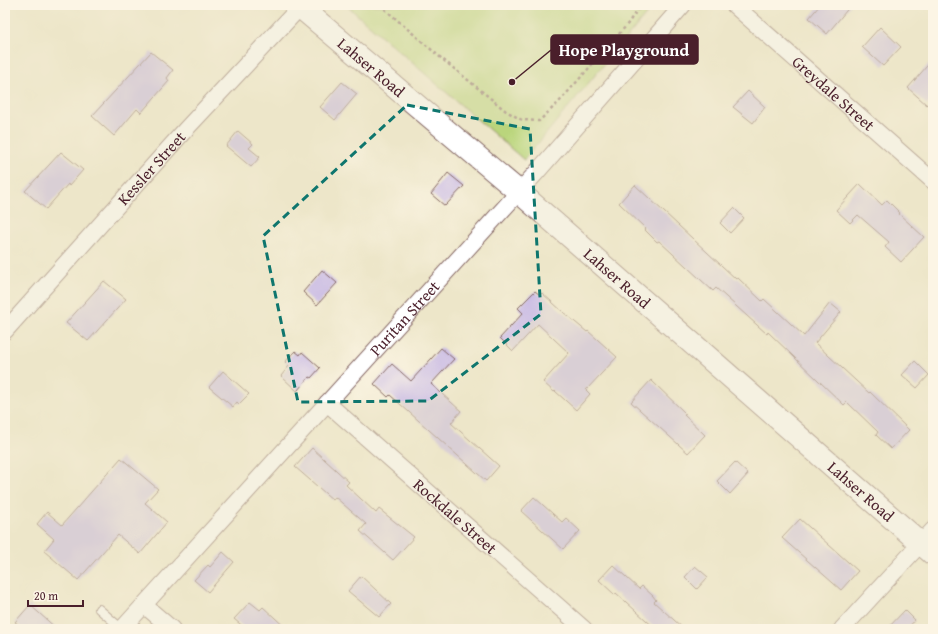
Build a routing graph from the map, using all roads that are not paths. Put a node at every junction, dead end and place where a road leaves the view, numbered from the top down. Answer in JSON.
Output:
{"nodes":[{"id":1,"x":683,"y":5,"type":"edge"},
{"id":2,"x":734,"y":5,"type":"edge"},
{"id":3,"x":299,"y":6,"type":"edge"},
{"id":4,"x":933,"y":181,"type":"edge"},
{"id":5,"x":518,"y":191,"type":"junction"},
{"id":6,"x":5,"y":331,"type":"edge"},
{"id":7,"x":327,"y":403,"type":"junction"},
{"id":8,"x":929,"y":542,"type":"edge"},
{"id":9,"x":144,"y":605,"type":"junction"},
{"id":10,"x":98,"y":609,"type":"dead end"},
{"id":11,"x":122,"y":629,"type":"edge"},
{"id":12,"x":172,"y":629,"type":"edge"},
{"id":13,"x":584,"y":629,"type":"edge"},
{"id":14,"x":842,"y":629,"type":"edge"}],
"edges":[{"from":1,"to":5,"type":"street","name":"Puritan Street"},
{"from":2,"to":4,"type":"street","name":"Greydale Street"},
{"from":3,"to":5,"type":"main road","name":"Lahser Road"},
{"from":3,"to":6,"type":"street","name":"Kessler Street"},
{"from":5,"to":7,"type":"street","name":"Puritan Street"},
{"from":5,"to":8,"type":"main road","name":"Lahser Road"},
{"from":7,"to":9,"type":"street","name":"Puritan Street"},
{"from":7,"to":13,"type":"street","name":"Rockdale Street"},
{"from":8,"to":14,"type":"street"},
{"from":9,"to":11,"type":"street","name":"Puritan Street"},
{"from":9,"to":12,"type":"street"},
{"from":10,"to":11,"type":"lane"}]}
